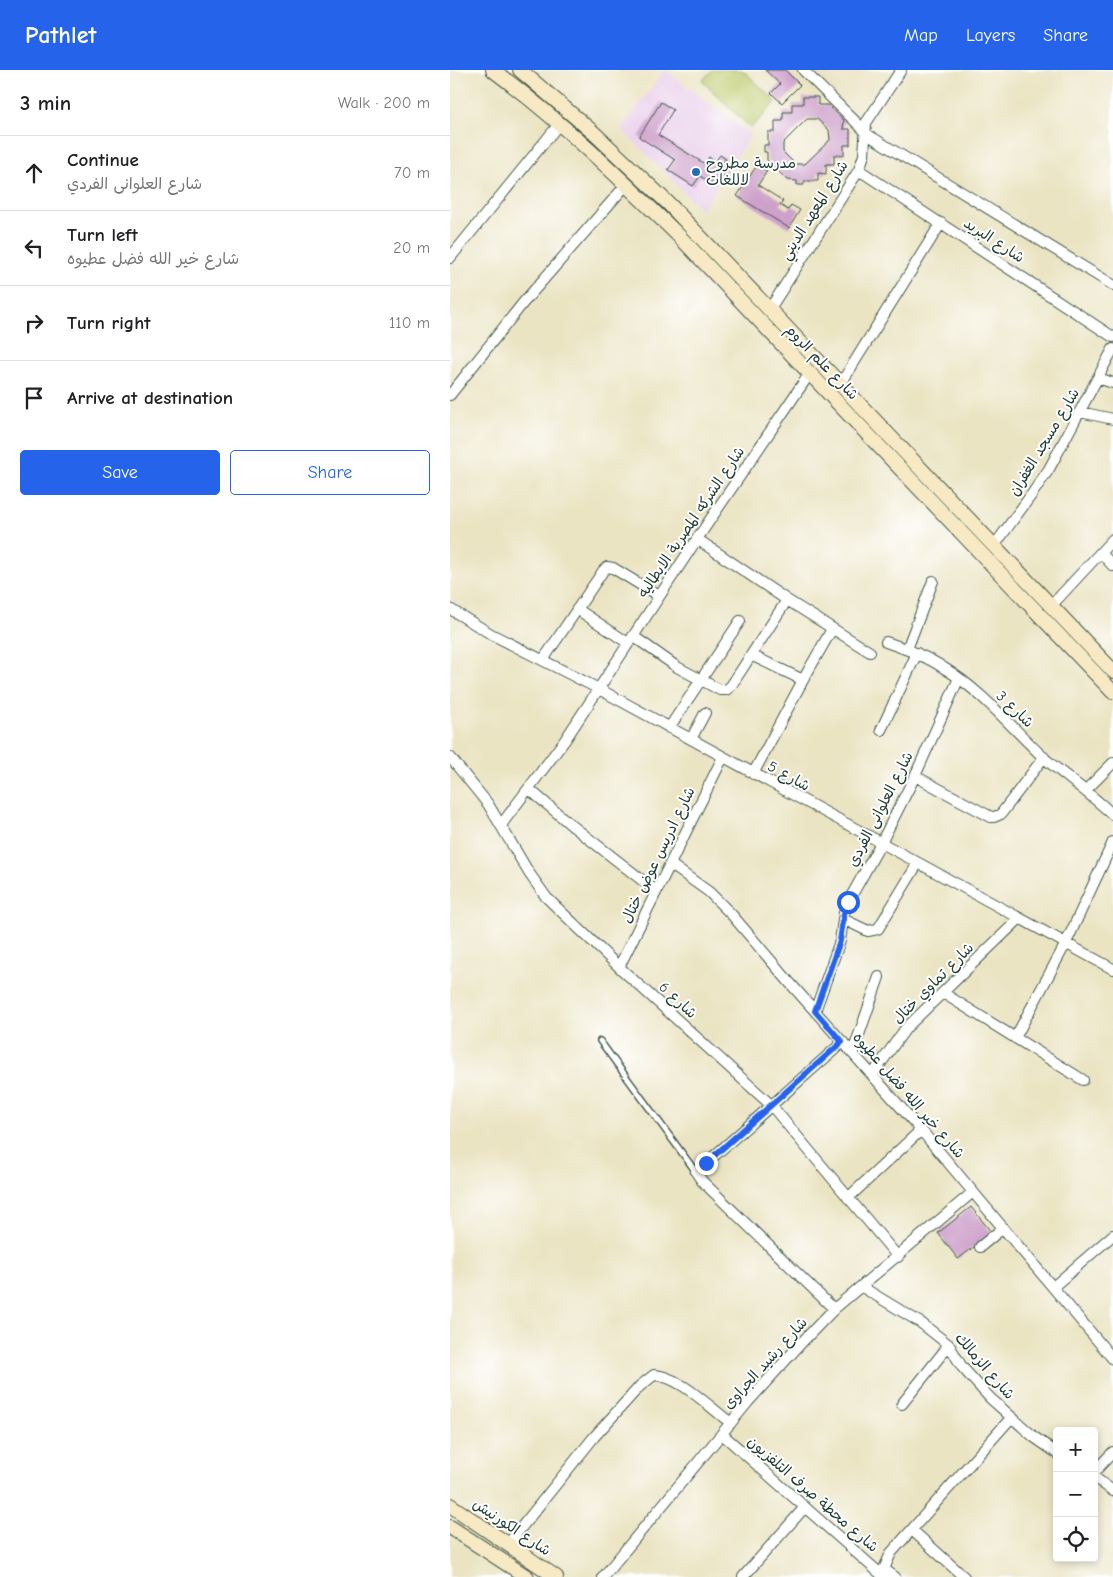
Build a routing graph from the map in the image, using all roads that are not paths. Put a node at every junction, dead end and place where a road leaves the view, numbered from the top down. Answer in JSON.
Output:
{"nodes":[{"id":1,"x":494,"y":70,"type":"edge"},
{"id":2,"x":520,"y":70,"type":"edge"},
{"id":3,"x":803,"y":70,"type":"edge"},
{"id":4,"x":901,"y":70,"type":"edge"},
{"id":5,"x":509,"y":75,"type":"edge"},
{"id":6,"x":560,"y":123,"type":"junction"},
{"id":7,"x":865,"y":132,"type":"junction"},
{"id":8,"x":859,"y":170,"type":"junction"},
{"id":9,"x":626,"y":185,"type":"junction"},
{"id":10,"x":941,"y":223,"type":"junction"},
{"id":11,"x":450,"y":258,"type":"edge"},
{"id":12,"x":1113,"y":286,"type":"edge"},
{"id":13,"x":769,"y":310,"type":"junction"},
{"id":14,"x":1113,"y":336,"type":"edge"},
{"id":15,"x":1113,"y":349,"type":"edge"},
{"id":16,"x":810,"y":374,"type":"junction"},
{"id":17,"x":1098,"y":378,"type":"junction"},
{"id":18,"x":1113,"y":383,"type":"edge"},
{"id":19,"x":840,"y":385,"type":"junction"},
{"id":20,"x":452,"y":389,"type":"edge"},
{"id":21,"x":1080,"y":412,"type":"junction"},
{"id":22,"x":1113,"y":419,"type":"edge"},
{"id":23,"x":1113,"y":538,"type":"edge"},
{"id":24,"x":697,"y":539,"type":"junction"},
{"id":25,"x":994,"y":546,"type":"junction"},
{"id":26,"x":1101,"y":553,"type":"junction"},
{"id":27,"x":1113,"y":566,"type":"edge"},
{"id":28,"x":933,"y":581,"type":"dead end"},
{"id":29,"x":659,"y":596,"type":"junction"},
{"id":30,"x":788,"y":600,"type":"junction"},
{"id":31,"x":450,"y":609,"type":"edge"},
{"id":32,"x":577,"y":610,"type":"junction"},
{"id":33,"x":1054,"y":610,"type":"junction"},
{"id":34,"x":740,"y":621,"type":"dead end"},
{"id":35,"x":1048,"y":623,"type":"junction"},
{"id":36,"x":832,"y":629,"type":"junction"},
{"id":37,"x":631,"y":640,"type":"junction"},
{"id":38,"x":886,"y":642,"type":"dead end"},
{"id":39,"x":912,"y":651,"type":"junction"},
{"id":40,"x":870,"y":652,"type":"dead end"},
{"id":41,"x":751,"y":655,"type":"junction"},
{"id":42,"x":544,"y":660,"type":"junction"},
{"id":43,"x":1113,"y":671,"type":"edge"},
{"id":44,"x":959,"y":678,"type":"junction"},
{"id":45,"x":700,"y":680,"type":"junction"},
{"id":46,"x":803,"y":680,"type":"junction"},
{"id":47,"x":599,"y":689,"type":"junction"},
{"id":48,"x":1113,"y":692,"type":"edge"},
{"id":49,"x":705,"y":713,"type":"dead end"},
{"id":50,"x":669,"y":728,"type":"junction"},
{"id":51,"x":881,"y":730,"type":"dead end"},
{"id":52,"x":691,"y":739,"type":"junction"},
{"id":53,"x":450,"y":756,"type":"edge"},
{"id":54,"x":723,"y":757,"type":"junction"},
{"id":55,"x":1044,"y":757,"type":"junction"},
{"id":56,"x":1113,"y":763,"type":"edge"},
{"id":57,"x":753,"y":774,"type":"junction"},
{"id":58,"x":915,"y":776,"type":"junction"},
{"id":59,"x":529,"y":789,"type":"junction"},
{"id":60,"x":1085,"y":792,"type":"junction"},
{"id":61,"x":1113,"y":815,"type":"edge"},
{"id":62,"x":501,"y":825,"type":"junction"},
{"id":63,"x":1113,"y":842,"type":"edge"},
{"id":64,"x":881,"y":843,"type":"junction"},
{"id":65,"x":918,"y":863,"type":"junction"},
{"id":66,"x":670,"y":864,"type":"junction"},
{"id":67,"x":656,"y":892,"type":"junction"},
{"id":68,"x":1020,"y":918,"type":"junction"},
{"id":69,"x":843,"y":920,"type":"junction"},
{"id":70,"x":1066,"y":943,"type":"junction"},
{"id":71,"x":619,"y":967,"type":"junction"},
{"id":72,"x":1113,"y":969,"type":"edge"},
{"id":73,"x":878,"y":977,"type":"dead end"},
{"id":74,"x":943,"y":993,"type":"junction"},
{"id":75,"x":815,"y":1011,"type":"junction"},
{"id":76,"x":1015,"y":1038,"type":"junction"},
{"id":77,"x":600,"y":1041,"type":"dead end"},
{"id":78,"x":842,"y":1042,"type":"junction"},
{"id":79,"x":853,"y":1052,"type":"junction"},
{"id":80,"x":873,"y":1074,"type":"junction"},
{"id":81,"x":1083,"y":1080,"type":"dead end"},
{"id":82,"x":771,"y":1105,"type":"junction"},
{"id":83,"x":921,"y":1130,"type":"junction"},
{"id":84,"x":696,"y":1172,"type":"junction"},
{"id":85,"x":973,"y":1192,"type":"junction"},
{"id":86,"x":848,"y":1198,"type":"junction"},
{"id":87,"x":1003,"y":1228,"type":"junction"},
{"id":88,"x":1113,"y":1235,"type":"edge"},
{"id":89,"x":980,"y":1247,"type":"dead end"},
{"id":90,"x":898,"y":1257,"type":"junction"},
{"id":91,"x":862,"y":1287,"type":"junction"},
{"id":92,"x":1053,"y":1287,"type":"junction"},
{"id":93,"x":834,"y":1308,"type":"junction"},
{"id":94,"x":949,"y":1345,"type":"junction"},
{"id":95,"x":1113,"y":1359,"type":"edge"},
{"id":96,"x":902,"y":1404,"type":"dead end"},
{"id":97,"x":1012,"y":1418,"type":"junction"},
{"id":98,"x":731,"y":1423,"type":"junction"},
{"id":99,"x":722,"y":1434,"type":"junction"},
{"id":100,"x":1053,"y":1450,"type":"edge"},
{"id":101,"x":1113,"y":1452,"type":"edge"},
{"id":102,"x":1098,"y":1468,"type":"edge"},
{"id":103,"x":1098,"y":1480,"type":"edge"},
{"id":104,"x":1113,"y":1491,"type":"edge"},
{"id":105,"x":450,"y":1505,"type":"edge"},
{"id":106,"x":804,"y":1507,"type":"junction"},
{"id":107,"x":450,"y":1527,"type":"edge"},
{"id":108,"x":912,"y":1530,"type":"junction"},
{"id":109,"x":508,"y":1544,"type":"junction"},
{"id":110,"x":884,"y":1574,"type":"edge"},
{"id":111,"x":526,"y":1577,"type":"edge"},
{"id":112,"x":556,"y":1577,"type":"edge"},
{"id":113,"x":602,"y":1577,"type":"edge"},
{"id":114,"x":743,"y":1577,"type":"edge"},
{"id":115,"x":895,"y":1577,"type":"edge"},
{"id":116,"x":964,"y":1577,"type":"edge"}],
"edges":[{"from":1,"to":5,"type":"street","name":"شارع علم الروم"},
{"from":2,"to":13,"type":"street","name":"شارع علم الروم"},
{"from":3,"to":7,"type":"street"},
{"from":4,"to":7,"type":"street","name":"شارع المعهد الديني"},
{"from":5,"to":6,"type":"street","name":"شارع علم الروم"},
{"from":6,"to":9,"type":"street","name":"شارع علم الروم"},
{"from":6,"to":11,"type":"street"},
{"from":7,"to":8,"type":"street","name":"شارع المعهد الديني"},
{"from":7,"to":12,"type":"street"},
{"from":8,"to":10,"type":"street","name":"شارع البريد"},
{"from":8,"to":13,"type":"street","name":"شارع المعهد الديني"},
{"from":9,"to":16,"type":"street","name":"شارع علم الروم"},
{"from":9,"to":20,"type":"street"},
{"from":10,"to":14,"type":"street","name":"شارع البريد"},
{"from":10,"to":19,"type":"street"},
{"from":13,"to":19,"type":"street","name":"شارع علم الروم"},
{"from":15,"to":17,"type":"street","name":"شارع مسجد الغفران"},
{"from":16,"to":24,"type":"street","name":"شارع الشركه المصرية الايطاليه"},
{"from":16,"to":35,"type":"street","name":"شارع علم الروم"},
{"from":17,"to":18,"type":"street"},
{"from":17,"to":21,"type":"street","name":"شارع مسجد الغفران"},
{"from":19,"to":25,"type":"street","name":"شارع علم الروم"},
{"from":21,"to":22,"type":"street"},
{"from":21,"to":25,"type":"street","name":"شارع مسجد الغفران"},
{"from":23,"to":26,"type":"street"},
{"from":24,"to":29,"type":"street","name":"شارع الشركه المصرية الايطاليه"},
{"from":24,"to":30,"type":"street"},
{"from":25,"to":33,"type":"street","name":"شارع علم الروم"},
{"from":26,"to":27,"type":"street"},
{"from":26,"to":33,"type":"street"},
{"from":28,"to":39,"type":"street"},
{"from":29,"to":32,"type":"street"},
{"from":29,"to":37,"type":"street","name":"شارع الشركه المصرية الايطاليه"},
{"from":30,"to":36,"type":"street"},
{"from":30,"to":41,"type":"street"},
{"from":31,"to":42,"type":"street","name":"شارع 5"},
{"from":32,"to":37,"type":"street"},
{"from":32,"to":42,"type":"street"},
{"from":33,"to":35,"type":"street"},
{"from":33,"to":43,"type":"street","name":"شارع علم الروم"},
{"from":34,"to":45,"type":"street"},
{"from":35,"to":48,"type":"street","name":"شارع علم الروم"},
{"from":36,"to":40,"type":"street"},
{"from":36,"to":46,"type":"street"},
{"from":37,"to":45,"type":"street"},
{"from":37,"to":47,"type":"street","name":"شارع الشركه المصرية الايطاليه"},
{"from":38,"to":39,"type":"street","name":"شارع 3"},
{"from":39,"to":44,"type":"street","name":"شارع 3"},
{"from":39,"to":51,"type":"street"},
{"from":41,"to":45,"type":"street"},
{"from":41,"to":46,"type":"street"},
{"from":42,"to":47,"type":"street","name":"شارع 5"},
{"from":44,"to":55,"type":"street","name":"شارع 3"},
{"from":44,"to":58,"type":"street","name":"شارع العلوانى الفردي"},
{"from":45,"to":50,"type":"street"},
{"from":46,"to":57,"type":"street"},
{"from":47,"to":50,"type":"street","name":"شارع 5"},
{"from":47,"to":59,"type":"street","name":"شارع الشركه المصرية الايطاليه"},
{"from":49,"to":52,"type":"street"},
{"from":50,"to":52,"type":"street","name":"شارع 5"},
{"from":52,"to":54,"type":"street","name":"شارع 5"},
{"from":53,"to":62,"type":"street","name":"شارع 6"},
{"from":54,"to":57,"type":"street","name":"شارع 5"},
{"from":54,"to":66,"type":"street","name":"شارع ادريس عوض ختال"},
{"from":55,"to":58,"type":"street"},
{"from":55,"to":60,"type":"street","name":"شارع 3"},
{"from":56,"to":60,"type":"street"},
{"from":57,"to":64,"type":"street","name":"شارع 5"},
{"from":58,"to":64,"type":"street","name":"شارع العلوانى الفردي"},
{"from":59,"to":62,"type":"street","name":"شارع الشركه المصرية الايطاليه"},
{"from":59,"to":67,"type":"street"},
{"from":60,"to":61,"type":"street","name":"شارع 3"},
{"from":62,"to":71,"type":"street","name":"شارع 6"},
{"from":63,"to":70,"type":"street"},
{"from":64,"to":65,"type":"street","name":"شارع 5"},
{"from":64,"to":69,"type":"street","name":"شارع العلوانى الفردي"},
{"from":65,"to":68,"type":"street","name":"شارع 5"},
{"from":65,"to":69,"type":"street"},
{"from":66,"to":67,"type":"street","name":"شارع ادريس عوض ختال"},
{"from":66,"to":75,"type":"street","name":"شارع خير الله فضل عطيوه"},
{"from":67,"to":71,"type":"street","name":"شارع ادريس عوض ختال"},
{"from":68,"to":70,"type":"street","name":"شارع 5"},
{"from":68,"to":74,"type":"street","name":"شارع تماوي ختال"},
{"from":69,"to":75,"type":"street","name":"شارع العلوانى الفردي"},
{"from":70,"to":72,"type":"street","name":"شارع 5"},
{"from":70,"to":76,"type":"street"},
{"from":71,"to":82,"type":"street","name":"شارع 6"},
{"from":73,"to":79,"type":"street"},
{"from":74,"to":76,"type":"street"},
{"from":74,"to":80,"type":"street","name":"شارع تماوي ختال"},
{"from":75,"to":78,"type":"street","name":"شارع خير الله فضل عطيوه"},
{"from":76,"to":81,"type":"street"},
{"from":77,"to":84,"type":"lane"},
{"from":78,"to":79,"type":"street","name":"شارع خير الله فضل عطيوه"},
{"from":78,"to":82,"type":"street"},
{"from":79,"to":80,"type":"street","name":"شارع خير الله فضل عطيوه"},
{"from":80,"to":83,"type":"street","name":"شارع خير الله فضل عطيوه"},
{"from":82,"to":84,"type":"street"},
{"from":82,"to":86,"type":"street","name":"شارع 6"},
{"from":83,"to":85,"type":"street","name":"شارع خير الله فضل عطيوه"},
{"from":83,"to":86,"type":"street"},
{"from":84,"to":93,"type":"street"},
{"from":85,"to":87,"type":"street","name":"شارع خير الله فضل عطيوه"},
{"from":85,"to":90,"type":"street","name":"شارع رشيد الجراوى"},
{"from":86,"to":90,"type":"street","name":"شارع 6"},
{"from":87,"to":89,"type":"street"},
{"from":87,"to":92,"type":"street","name":"شارع خير الله فضل عطيوه"},
{"from":88,"to":92,"type":"street"},
{"from":90,"to":91,"type":"street","name":"شارع رشيد الجراوى"},
{"from":91,"to":93,"type":"street","name":"شارع رشيد الجراوى"},
{"from":91,"to":94,"type":"street","name":"شارع الزمالك"},
{"from":92,"to":95,"type":"street","name":"شارع خير الله فضل عطيوه"},
{"from":93,"to":98,"type":"street","name":"شارع رشيد الجراوى"},
{"from":94,"to":96,"type":"street"},
{"from":94,"to":97,"type":"street","name":"شارع الزمالك"},
{"from":97,"to":100,"type":"street","name":"شارع الزمالك"},
{"from":97,"to":108,"type":"street"},
{"from":98,"to":99,"type":"street","name":"شارع رشيد الجراوى"},
{"from":98,"to":109,"type":"street"},
{"from":99,"to":106,"type":"street","name":"شارع محطة صرف التلفزيون"},
{"from":99,"to":113,"type":"street","name":"شارع رشيد الجراوى"},
{"from":101,"to":102,"type":"street"},
{"from":103,"to":104,"type":"street"},
{"from":105,"to":109,"type":"street","name":"شارع الكورنيش"},
{"from":106,"to":110,"type":"street","name":"شارع محطة صرف التلفزيون"},
{"from":106,"to":114,"type":"street"},
{"from":107,"to":111,"type":"street"},
{"from":108,"to":110,"type":"street"},
{"from":108,"to":116,"type":"street"},
{"from":109,"to":112,"type":"street","name":"شارع الكورنيش"},
{"from":110,"to":115,"type":"street"}]}
